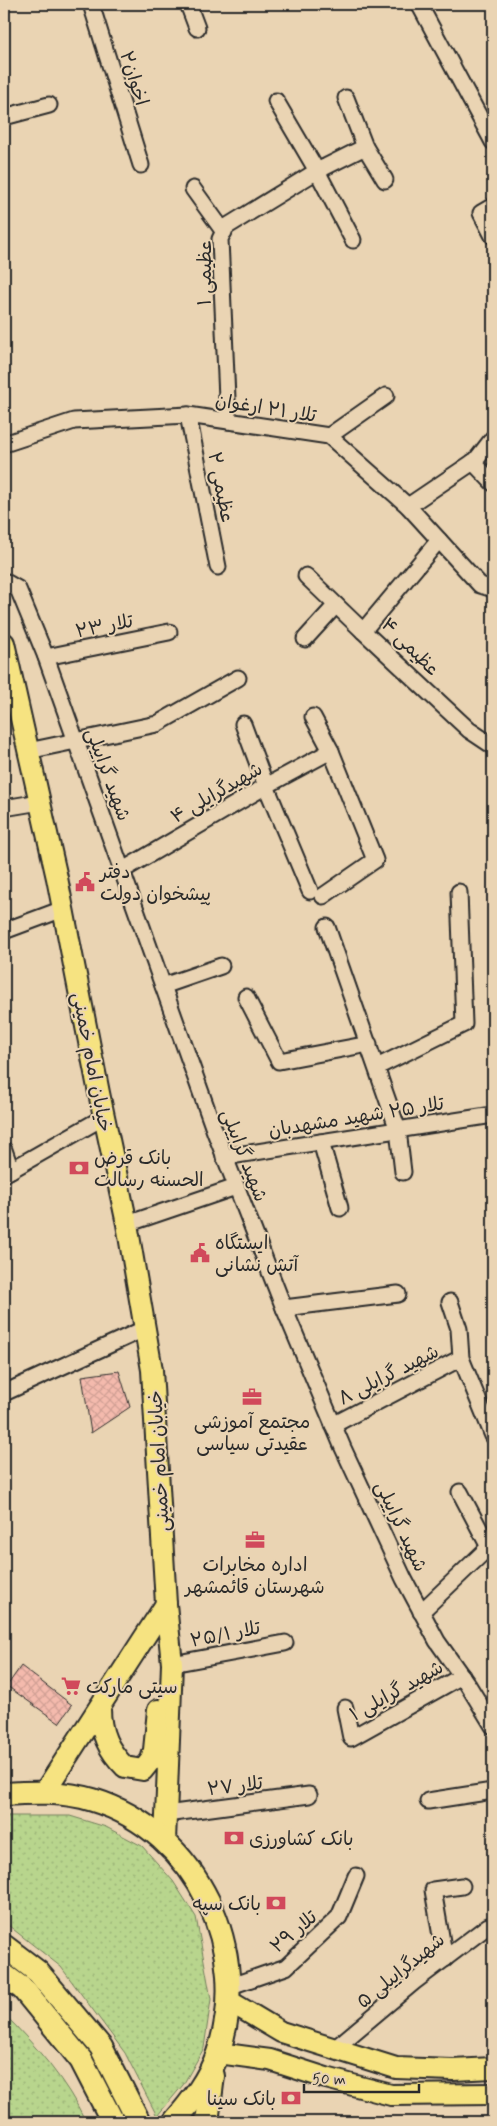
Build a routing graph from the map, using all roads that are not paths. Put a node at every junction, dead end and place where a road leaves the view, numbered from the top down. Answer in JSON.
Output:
{"nodes":[{"id":1,"x":91,"y":4,"type":"edge"},
{"id":2,"x":188,"y":4,"type":"edge"},
{"id":3,"x":419,"y":4,"type":"edge"},
{"id":4,"x":197,"y":28,"type":"dead end"},
{"id":5,"x":346,"y":98,"type":"dead end"},
{"id":6,"x":276,"y":102,"type":"dead end"},
{"id":7,"x":49,"y":105,"type":"dead end"},
{"id":8,"x":4,"y":117,"type":"edge"},
{"id":9,"x":493,"y":142,"type":"edge"},
{"id":10,"x":365,"y":147,"type":"junction"},
{"id":11,"x":141,"y":165,"type":"dead end"},
{"id":12,"x":317,"y":171,"type":"junction"},
{"id":13,"x":386,"y":180,"type":"dead end"},
{"id":14,"x":193,"y":189,"type":"dead end"},
{"id":15,"x":493,"y":206,"type":"edge"},
{"id":16,"x":224,"y":232,"type":"junction"},
{"id":17,"x":493,"y":236,"type":"edge"},
{"id":18,"x":353,"y":240,"type":"dead end"},
{"id":19,"x":386,"y":396,"type":"dead end"},
{"id":20,"x":188,"y":415,"type":"junction"},
{"id":21,"x":228,"y":421,"type":"junction"},
{"id":22,"x":329,"y":436,"type":"junction"},
{"id":23,"x":493,"y":438,"type":"edge"},
{"id":24,"x":4,"y":444,"type":"edge"},
{"id":25,"x":473,"y":462,"type":"junction"},
{"id":26,"x":493,"y":483,"type":"edge"},
{"id":27,"x":408,"y":506,"type":"junction"},
{"id":28,"x":439,"y":540,"type":"junction"},
{"id":29,"x":218,"y":568,"type":"dead end"},
{"id":30,"x":306,"y":576,"type":"dead end"},
{"id":31,"x":4,"y":581,"type":"edge"},
{"id":32,"x":493,"y":589,"type":"edge"},
{"id":33,"x":336,"y":605,"type":"junction"},
{"id":34,"x":363,"y":631,"type":"junction"},
{"id":35,"x":169,"y":632,"type":"dead end"},
{"id":36,"x":305,"y":639,"type":"dead end"},
{"id":37,"x":4,"y":643,"type":"edge"},
{"id":38,"x":46,"y":657,"type":"junction"},
{"id":39,"x":238,"y":678,"type":"dead end"},
{"id":40,"x":313,"y":716,"type":"dead end"},
{"id":41,"x":243,"y":724,"type":"dead end"},
{"id":42,"x":75,"y":740,"type":"junction"},
{"id":43,"x":493,"y":746,"type":"edge"},
{"id":44,"x":28,"y":751,"type":"junction"},
{"id":45,"x":331,"y":751,"type":"junction"},
{"id":46,"x":266,"y":786,"type":"junction"},
{"id":47,"x":40,"y":802,"type":"junction"},
{"id":48,"x":4,"y":808,"type":"edge"},
{"id":49,"x":123,"y":870,"type":"junction"},
{"id":50,"x":459,"y":892,"type":"dead end"},
{"id":51,"x":63,"y":909,"type":"junction"},
{"id":52,"x":327,"y":927,"type":"dead end"},
{"id":53,"x":4,"y":931,"type":"edge"},
{"id":54,"x":221,"y":966,"type":"dead end"},
{"id":55,"x":163,"y":986,"type":"junction"},
{"id":56,"x":246,"y":997,"type":"dead end"},
{"id":57,"x":369,"y":1044,"type":"junction"},
{"id":58,"x":377,"y":1068,"type":"junction"},
{"id":59,"x":493,"y":1115,"type":"edge"},
{"id":60,"x":104,"y":1117,"type":"junction"},
{"id":61,"x":398,"y":1130,"type":"junction"},
{"id":62,"x":321,"y":1142,"type":"junction"},
{"id":63,"x":4,"y":1150,"type":"edge"},
{"id":64,"x":224,"y":1157,"type":"junction"},
{"id":65,"x":7,"y":1172,"type":"edge"},
{"id":66,"x":403,"y":1172,"type":"dead end"},
{"id":67,"x":236,"y":1187,"type":"junction"},
{"id":68,"x":340,"y":1208,"type":"dead end"},
{"id":69,"x":127,"y":1224,"type":"junction"},
{"id":70,"x":398,"y":1294,"type":"dead end"},
{"id":71,"x":450,"y":1302,"type":"dead end"},
{"id":72,"x":284,"y":1308,"type":"junction"},
{"id":73,"x":146,"y":1328,"type":"junction"},
{"id":74,"x":461,"y":1358,"type":"junction"},
{"id":75,"x":4,"y":1392,"type":"edge"},
{"id":76,"x":333,"y":1425,"type":"junction"},
{"id":77,"x":493,"y":1436,"type":"edge"},
{"id":78,"x":460,"y":1492,"type":"dead end"},
{"id":79,"x":166,"y":1604,"type":"junction"},
{"id":80,"x":422,"y":1612,"type":"junction"},
{"id":81,"x":285,"y":1642,"type":"dead end"},
{"id":82,"x":172,"y":1666,"type":"junction"},
{"id":83,"x":462,"y":1676,"type":"junction"},
{"id":84,"x":100,"y":1708,"type":"junction"},
{"id":85,"x":345,"y":1708,"type":"dead end"},
{"id":86,"x":493,"y":1726,"type":"edge"},
{"id":87,"x":45,"y":1791,"type":"junction"},
{"id":88,"x":493,"y":1791,"type":"edge"},
{"id":89,"x":4,"y":1794,"type":"edge"},
{"id":90,"x":309,"y":1795,"type":"dead end"},
{"id":91,"x":428,"y":1801,"type":"dead end"},
{"id":92,"x":166,"y":1814,"type":"junction"},
{"id":93,"x":165,"y":1841,"type":"junction"},
{"id":94,"x":356,"y":1876,"type":"dead end"},
{"id":95,"x":462,"y":1886,"type":"dead end"},
{"id":96,"x":493,"y":1925,"type":"edge"},
{"id":97,"x":4,"y":1946,"type":"edge"},
{"id":98,"x":445,"y":1959,"type":"junction"},
{"id":99,"x":4,"y":1975,"type":"edge"},
{"id":100,"x":229,"y":1994,"type":"junction"},
{"id":101,"x":334,"y":2050,"type":"junction"},
{"id":102,"x":216,"y":2057,"type":"junction"},
{"id":103,"x":493,"y":2068,"type":"edge"},
{"id":104,"x":493,"y":2094,"type":"edge"},
{"id":105,"x":113,"y":2122,"type":"edge"},
{"id":106,"x":139,"y":2122,"type":"edge"},
{"id":107,"x":174,"y":2122,"type":"edge"},
{"id":108,"x":207,"y":2122,"type":"edge"}],
"edges":[{"from":1,"to":11,"type":"street","name":"اخوان۲"},
{"from":2,"to":4,"type":"street"},
{"from":3,"to":9,"type":"street"},
{"from":5,"to":10,"type":"street"},
{"from":6,"to":12,"type":"street"},
{"from":7,"to":8,"type":"street"},
{"from":10,"to":12,"type":"street","name":"عظیمی ۱"},
{"from":10,"to":13,"type":"street"},
{"from":12,"to":16,"type":"street","name":"عظیمی ۱"},
{"from":12,"to":18,"type":"street"},
{"from":14,"to":16,"type":"street"},
{"from":15,"to":17,"type":"street"},
{"from":16,"to":21,"type":"street","name":"عظیمی ۱"},
{"from":19,"to":22,"type":"street"},
{"from":20,"to":21,"type":"street","name":"تلار ۲۱ ارغوان"},
{"from":20,"to":24,"type":"street","name":"تلار ۲۱ ارغوان"},
{"from":20,"to":29,"type":"street","name":"عظیمی ۲"},
{"from":21,"to":22,"type":"street","name":"تلار ۲۱ ارغوان"},
{"from":22,"to":27,"type":"street","name":"تلار ۲۱ ارغوان"},
{"from":23,"to":25,"type":"street"},
{"from":25,"to":26,"type":"street"},
{"from":25,"to":27,"type":"street"},
{"from":27,"to":28,"type":"street","name":"تلار ۲۱ ارغوان"},
{"from":28,"to":32,"type":"street","name":"تلار ۲۱ ارغوان"},
{"from":28,"to":34,"type":"street","name":"عظیمی ۴"},
{"from":30,"to":33,"type":"street"},
{"from":31,"to":38,"type":"street","name":"شهید گراییلی"},
{"from":33,"to":34,"type":"street"},
{"from":33,"to":36,"type":"street"},
{"from":34,"to":43,"type":"street","name":"عظیمی ۴"},
{"from":35,"to":38,"type":"street","name":"تلار ۲۳"},
{"from":37,"to":44,"type":"main road","name":"خیابان امام خمینی"},
{"from":38,"to":42,"type":"street","name":"شهید گراییلی"},
{"from":39,"to":42,"type":"street"},
{"from":40,"to":45,"type":"street"},
{"from":41,"to":46,"type":"street"},
{"from":42,"to":44,"type":"street"},
{"from":42,"to":49,"type":"street","name":"شهید گراییلی"},
{"from":44,"to":47,"type":"main road","name":"خیابان امام خمینی"},
{"from":45,"to":46,"type":"street","name":"شهیدگرایلی ۴"},
{"from":45,"to":46,"type":"street"},
{"from":46,"to":49,"type":"street","name":"شهیدگرایلی ۴"},
{"from":47,"to":48,"type":"street"},
{"from":47,"to":51,"type":"main road","name":"خیابان امام خمینی"},
{"from":49,"to":55,"type":"street","name":"شهید گراییلی"},
{"from":50,"to":58,"type":"street"},
{"from":51,"to":53,"type":"street"},
{"from":51,"to":60,"type":"main road","name":"خیابان امام خمینی"},
{"from":52,"to":57,"type":"street"},
{"from":54,"to":55,"type":"street"},
{"from":55,"to":64,"type":"street","name":"شهید گراییلی"},
{"from":56,"to":57,"type":"street"},
{"from":57,"to":58,"type":"street"},
{"from":58,"to":61,"type":"street"},
{"from":59,"to":61,"type":"street","name":"تلار ۲۵ شهید مشهدبان"},
{"from":60,"to":65,"type":"street"},
{"from":60,"to":69,"type":"main road","name":"خیابان امام خمینی"},
{"from":61,"to":62,"type":"street","name":"تلار ۲۵ شهید مشهدبان"},
{"from":61,"to":66,"type":"street"},
{"from":62,"to":64,"type":"street","name":"تلار ۲۵ شهید مشهدبان"},
{"from":62,"to":68,"type":"street"},
{"from":63,"to":65,"type":"street"},
{"from":64,"to":67,"type":"street","name":"شهید گراییلی"},
{"from":67,"to":69,"type":"street"},
{"from":67,"to":72,"type":"street","name":"شهید گراییلی"},
{"from":69,"to":73,"type":"main road","name":"خیابان امام خمینی"},
{"from":70,"to":72,"type":"street"},
{"from":71,"to":74,"type":"street"},
{"from":72,"to":76,"type":"street","name":"شهید گراییلی"},
{"from":73,"to":75,"type":"street"},
{"from":73,"to":79,"type":"main road","name":"خیابان امام خمینی"},
{"from":74,"to":76,"type":"street","name":"شهید گرایلی ۸"},
{"from":74,"to":77,"type":"street"},
{"from":76,"to":80,"type":"street","name":"شهید گراییلی"},
{"from":78,"to":80,"type":"street"},
{"from":79,"to":82,"type":"main road","name":"خیابان امام خمینی"},
{"from":79,"to":84,"type":"main road"},
{"from":80,"to":83,"type":"street","name":"شهید گراییلی"},
{"from":81,"to":82,"type":"street","name":"تلار ۲۵/۱"},
{"from":82,"to":84,"type":"main road"},
{"from":82,"to":92,"type":"main road","name":"خیابان امام خمینی"},
{"from":83,"to":85,"type":"street","name":"شهید گرایلی ۱"},
{"from":83,"to":86,"type":"street","name":"شهید گراییلی"},
{"from":84,"to":87,"type":"main road"},
{"from":87,"to":89,"type":"highway"},
{"from":87,"to":93,"type":"highway"},
{"from":88,"to":91,"type":"street"},
{"from":90,"to":92,"type":"street","name":"تلار ۲۷"},
{"from":92,"to":93,"type":"main road","name":"خیابان امام خمینی"},
{"from":93,"to":100,"type":"highway"},
{"from":94,"to":100,"type":"street","name":"تلار ۲۹"},
{"from":95,"to":98,"type":"street"},
{"from":96,"to":98,"type":"street","name":"شهیدگراییلی ۵"},
{"from":97,"to":106,"type":"highway"},
{"from":98,"to":101,"type":"street","name":"شهیدگراییلی ۵"},
{"from":99,"to":105,"type":"highway"},
{"from":100,"to":101,"type":"main road"},
{"from":100,"to":102,"type":"highway"},
{"from":101,"to":103,"type":"main road"},
{"from":102,"to":104,"type":"main road"},
{"from":102,"to":107,"type":"highway"},
{"from":102,"to":108,"type":"highway"}]}
